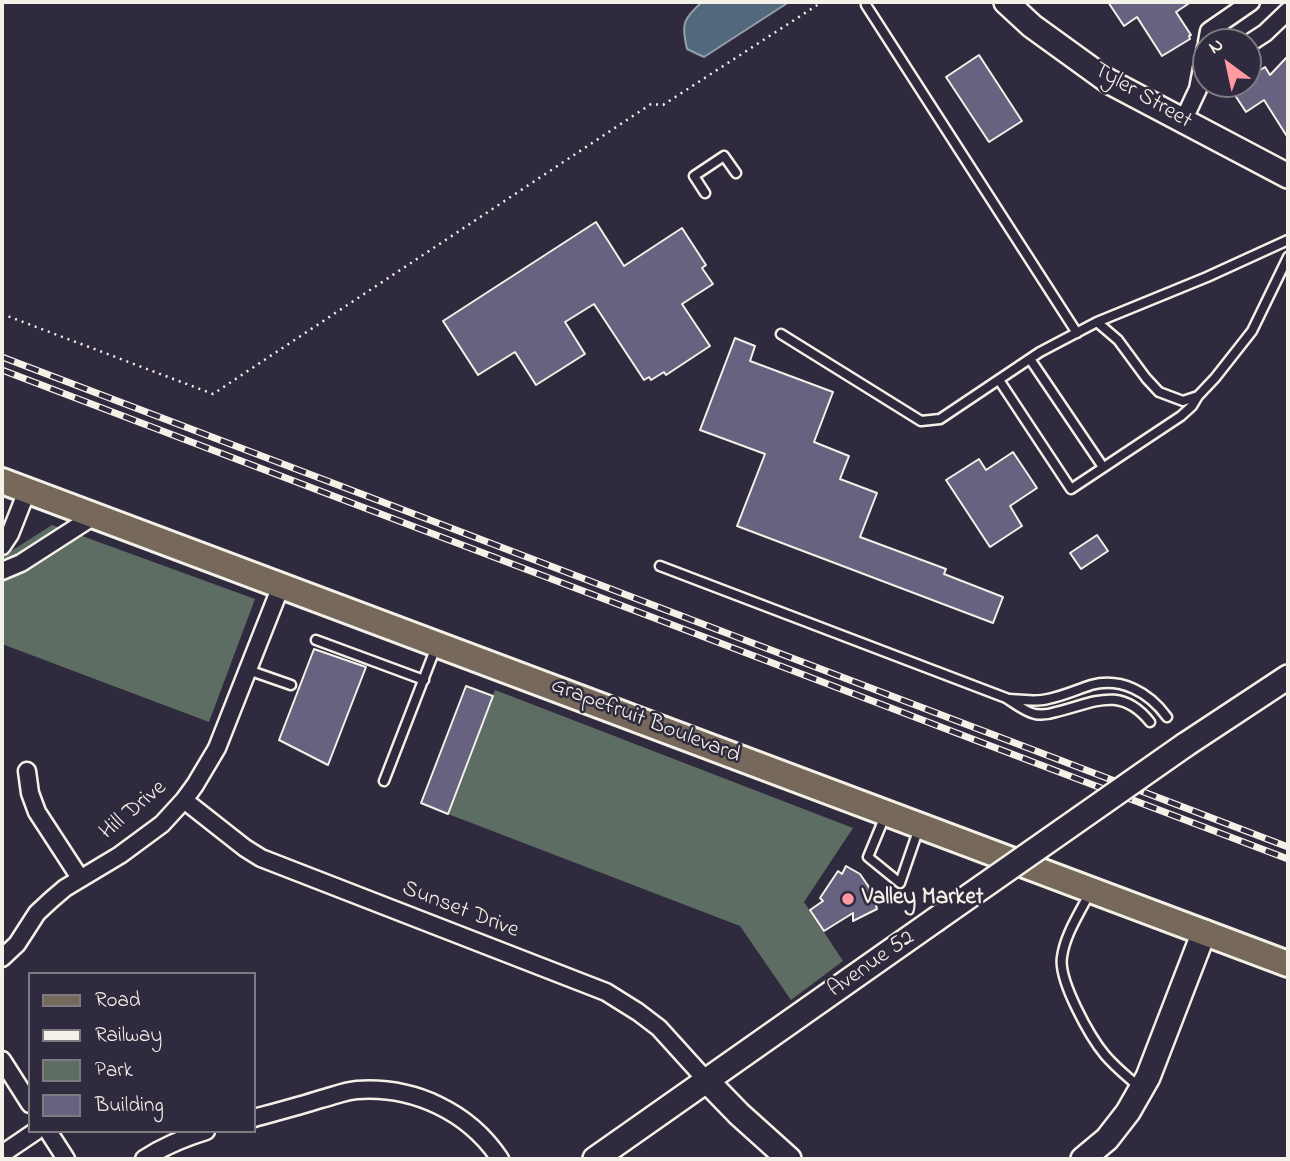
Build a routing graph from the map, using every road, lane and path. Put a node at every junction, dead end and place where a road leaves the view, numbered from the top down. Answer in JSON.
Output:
{"nodes":[{"id":1,"x":822,"y":2,"type":"edge"},
{"id":2,"x":1006,"y":2,"type":"edge"},
{"id":3,"x":1251,"y":2,"type":"edge"},
{"id":4,"x":866,"y":5,"type":"dead end"},
{"id":5,"x":1288,"y":11,"type":"edge"},
{"id":6,"x":1215,"y":28,"type":"edge"},
{"id":7,"x":1262,"y":35,"type":"edge"},
{"id":8,"x":1194,"y":98,"type":"edge"},
{"id":9,"x":1183,"y":121,"type":"junction"},
{"id":10,"x":736,"y":173,"type":"dead end"},
{"id":11,"x":1288,"y":176,"type":"edge"},
{"id":12,"x":705,"y":193,"type":"dead end"},
{"id":13,"x":1288,"y":240,"type":"edge"},
{"id":14,"x":1288,"y":257,"type":"edge"},
{"id":15,"x":2,"y":314,"type":"edge"},
{"id":16,"x":1097,"y":322,"type":"junction"},
{"id":17,"x":1076,"y":333,"type":"junction"},
{"id":18,"x":781,"y":334,"type":"dead end"},
{"id":19,"x":1030,"y":359,"type":"junction"},
{"id":20,"x":999,"y":380,"type":"junction"},
{"id":21,"x":1198,"y":396,"type":"junction"},
{"id":22,"x":1103,"y":467,"type":"junction"},
{"id":23,"x":2,"y":481,"type":"edge"},
{"id":24,"x":27,"y":491,"type":"junction"},
{"id":25,"x":94,"y":516,"type":"junction"},
{"id":26,"x":2,"y":546,"type":"edge"},
{"id":27,"x":660,"y":566,"type":"dead end"},
{"id":28,"x":2,"y":571,"type":"edge"},
{"id":29,"x":281,"y":586,"type":"junction"},
{"id":30,"x":316,"y":640,"type":"dead end"},
{"id":31,"x":437,"y":644,"type":"junction"},
{"id":32,"x":248,"y":670,"type":"junction"},
{"id":33,"x":1288,"y":677,"type":"edge"},
{"id":34,"x":424,"y":680,"type":"junction"},
{"id":35,"x":291,"y":685,"type":"dead end"},
{"id":36,"x":1093,"y":685,"type":"junction"},
{"id":37,"x":1006,"y":698,"type":"junction"},
{"id":38,"x":1096,"y":700,"type":"junction"},
{"id":39,"x":1167,"y":717,"type":"dead end"},
{"id":40,"x":1150,"y":722,"type":"dead end"},
{"id":41,"x":27,"y":771,"type":"dead end"},
{"id":42,"x":384,"y":781,"type":"dead end"},
{"id":43,"x":184,"y":800,"type":"junction"},
{"id":44,"x":887,"y":813,"type":"junction"},
{"id":45,"x":920,"y":825,"type":"junction"},
{"id":46,"x":80,"y":878,"type":"junction"},
{"id":47,"x":1092,"y":890,"type":"junction"},
{"id":48,"x":1204,"y":932,"type":"junction"},
{"id":49,"x":2,"y":958,"type":"edge"},
{"id":50,"x":1288,"y":964,"type":"edge"},
{"id":51,"x":2,"y":1060,"type":"edge"},
{"id":52,"x":707,"y":1081,"type":"junction"},
{"id":53,"x":1141,"y":1089,"type":"junction"},
{"id":54,"x":28,"y":1101,"type":"edge"},
{"id":55,"x":256,"y":1117,"type":"edge"},
{"id":56,"x":33,"y":1133,"type":"edge"},
{"id":57,"x":49,"y":1133,"type":"edge"},
{"id":58,"x":199,"y":1133,"type":"edge"},
{"id":59,"x":2,"y":1154,"type":"edge"},
{"id":60,"x":66,"y":1159,"type":"edge"},
{"id":61,"x":144,"y":1159,"type":"edge"},
{"id":62,"x":500,"y":1159,"type":"edge"},
{"id":63,"x":596,"y":1159,"type":"edge"},
{"id":64,"x":789,"y":1159,"type":"edge"},
{"id":65,"x":1083,"y":1159,"type":"edge"}],
"edges":[{"from":1,"to":15,"type":"path"},
{"from":2,"to":9,"type":"main road","name":"Tyler Street"},
{"from":3,"to":6,"type":"street"},
{"from":4,"to":17,"type":"lane"},
{"from":5,"to":7,"type":"street"},
{"from":8,"to":9,"type":"street"},
{"from":9,"to":11,"type":"main road","name":"Tyler Street"},
{"from":10,"to":12,"type":"lane"},
{"from":13,"to":16,"type":"lane"},
{"from":14,"to":21,"type":"lane"},
{"from":16,"to":17,"type":"lane"},
{"from":16,"to":21,"type":"lane"},
{"from":17,"to":19,"type":"lane"},
{"from":18,"to":20,"type":"lane"},
{"from":19,"to":20,"type":"lane"},
{"from":19,"to":22,"type":"lane"},
{"from":20,"to":22,"type":"lane"},
{"from":21,"to":22,"type":"lane"},
{"from":23,"to":24,"type":"main road","name":"Grapefruit Boulevard"},
{"from":24,"to":25,"type":"main road","name":"Grapefruit Boulevard"},
{"from":24,"to":26,"type":"street"},
{"from":25,"to":28,"type":"street"},
{"from":25,"to":29,"type":"main road","name":"Grapefruit Boulevard"},
{"from":27,"to":37,"type":"lane"},
{"from":29,"to":31,"type":"main road","name":"Grapefruit Boulevard"},
{"from":29,"to":32,"type":"street","name":"Hill Drive"},
{"from":30,"to":34,"type":"lane"},
{"from":31,"to":34,"type":"lane"},
{"from":31,"to":44,"type":"main road","name":"Grapefruit Boulevard"},
{"from":32,"to":35,"type":"lane"},
{"from":32,"to":43,"type":"street","name":"Hill Drive"},
{"from":33,"to":52,"type":"main road","name":"Avenue 52","bridge":true},
{"from":34,"to":42,"type":"lane"},
{"from":36,"to":37,"type":"lane"},
{"from":36,"to":38,"type":"lane"},
{"from":36,"to":39,"type":"lane"},
{"from":37,"to":38,"type":"lane"},
{"from":38,"to":40,"type":"lane"},
{"from":41,"to":46,"type":"street"},
{"from":43,"to":46,"type":"street","name":"Hill Drive"},
{"from":43,"to":52,"type":"street","name":"Sunset Drive"},
{"from":44,"to":45,"type":"main road","name":"Grapefruit Boulevard"},
{"from":44,"to":45,"type":"lane"},
{"from":45,"to":47,"type":"main road","name":"Grapefruit Boulevard"},
{"from":46,"to":49,"type":"street","name":"Hill Drive"},
{"from":47,"to":48,"type":"main road","name":"Grapefruit Boulevard"},
{"from":47,"to":53,"type":"lane"},
{"from":48,"to":50,"type":"main road","name":"Grapefruit Boulevard"},
{"from":48,"to":53,"type":"main road"},
{"from":51,"to":54,"type":"street"},
{"from":52,"to":63,"type":"main road","name":"Avenue 52"},
{"from":52,"to":64,"type":"main road"},
{"from":53,"to":65,"type":"main road"},
{"from":55,"to":62,"type":"street"},
{"from":56,"to":59,"type":"street"},
{"from":57,"to":60,"type":"street"},
{"from":58,"to":61,"type":"street"}]}
